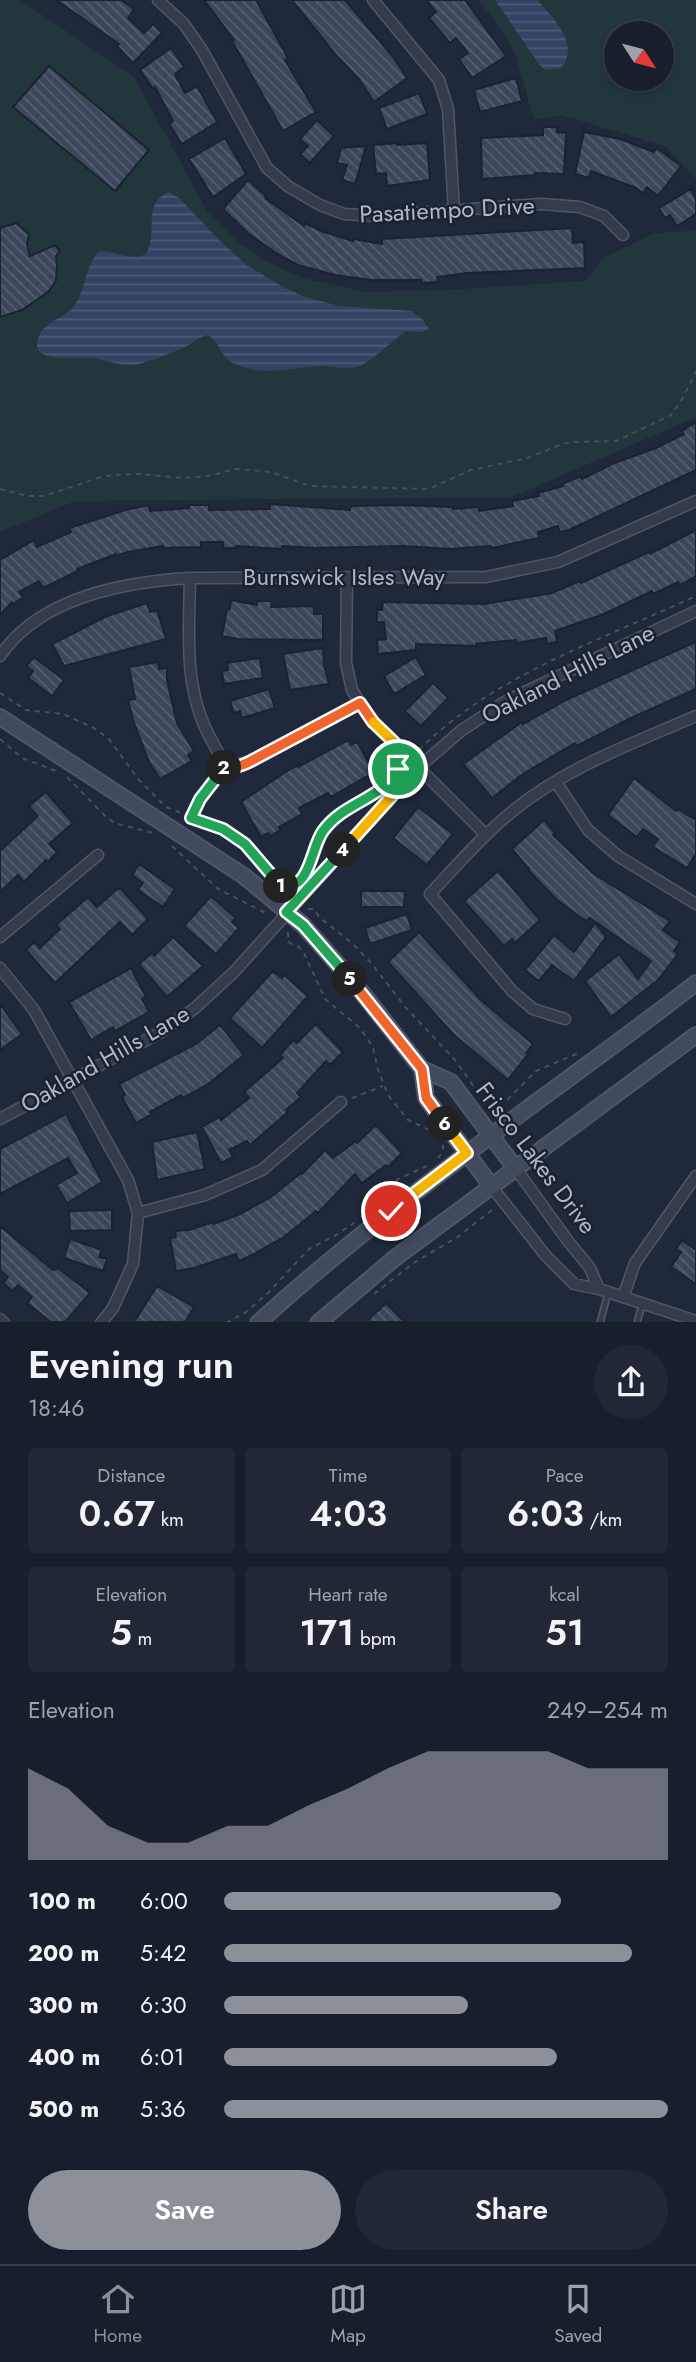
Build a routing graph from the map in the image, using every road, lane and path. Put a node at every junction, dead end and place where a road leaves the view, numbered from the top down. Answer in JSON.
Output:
{"nodes":[{"id":1,"x":158,"y":0,"type":"edge"},
{"id":2,"x":373,"y":0,"type":"edge"},
{"id":3,"x":454,"y":211,"type":"junction"},
{"id":4,"x":623,"y":235,"type":"dead end"},
{"id":5,"x":696,"y":371,"type":"edge"},
{"id":6,"x":0,"y":489,"type":"edge"},
{"id":7,"x":696,"y":501,"type":"edge"},
{"id":8,"x":190,"y":578,"type":"junction"},
{"id":9,"x":347,"y":578,"type":"junction"},
{"id":10,"x":696,"y":611,"type":"edge"},
{"id":11,"x":0,"y":656,"type":"edge"},
{"id":12,"x":0,"y":693,"type":"edge"},
{"id":13,"x":360,"y":703,"type":"junction"},
{"id":14,"x":696,"y":716,"type":"edge"},
{"id":15,"x":0,"y":717,"type":"edge"},
{"id":16,"x":0,"y":739,"type":"edge"},
{"id":17,"x":229,"y":765,"type":"junction"},
{"id":18,"x":404,"y":765,"type":"dead end"},
{"id":19,"x":419,"y":766,"type":"junction"},
{"id":20,"x":392,"y":780,"type":"dead end"},
{"id":21,"x":556,"y":782,"type":"junction"},
{"id":22,"x":383,"y":789,"type":"dead end"},
{"id":23,"x":191,"y":818,"type":"junction"},
{"id":24,"x":158,"y":835,"type":"dead end"},
{"id":25,"x":486,"y":835,"type":"junction"},
{"id":26,"x":167,"y":842,"type":"dead end"},
{"id":27,"x":98,"y":855,"type":"dead end"},
{"id":28,"x":289,"y":888,"type":"junction"},
{"id":29,"x":289,"y":893,"type":"dead end"},
{"id":30,"x":696,"y":904,"type":"edge"},
{"id":31,"x":308,"y":909,"type":"dead end"},
{"id":32,"x":286,"y":912,"type":"junction"},
{"id":33,"x":269,"y":915,"type":"dead end"},
{"id":34,"x":288,"y":932,"type":"dead end"},
{"id":35,"x":0,"y":937,"type":"edge"},
{"id":36,"x":0,"y":968,"type":"edge"},
{"id":37,"x":696,"y":983,"type":"edge"},
{"id":38,"x":565,"y":1019,"type":"dead end"},
{"id":39,"x":696,"y":1035,"type":"edge"},
{"id":40,"x":587,"y":1049,"type":"dead end"},
{"id":41,"x":422,"y":1069,"type":"junction"},
{"id":42,"x":72,"y":1080,"type":"junction"},
{"id":43,"x":384,"y":1086,"type":"junction"},
{"id":44,"x":341,"y":1102,"type":"joint"},
{"id":45,"x":0,"y":1119,"type":"edge"},
{"id":46,"x":435,"y":1133,"type":"dead end"},
{"id":47,"x":492,"y":1135,"type":"junction"},
{"id":48,"x":442,"y":1141,"type":"dead end"},
{"id":49,"x":467,"y":1153,"type":"junction"},
{"id":50,"x":437,"y":1159,"type":"dead end"},
{"id":51,"x":429,"y":1165,"type":"dead end"},
{"id":52,"x":516,"y":1169,"type":"junction"},
{"id":53,"x":696,"y":1176,"type":"edge"},
{"id":54,"x":492,"y":1187,"type":"junction"},
{"id":55,"x":493,"y":1209,"type":"dead end"},
{"id":56,"x":138,"y":1213,"type":"junction"},
{"id":57,"x":603,"y":1291,"type":"junction"},
{"id":58,"x":372,"y":1296,"type":"dead end"},
{"id":59,"x":622,"y":1297,"type":"junction"},
{"id":60,"x":642,"y":1304,"type":"junction"},
{"id":61,"x":0,"y":1319,"type":"edge"},
{"id":62,"x":696,"y":1321,"type":"edge"},
{"id":63,"x":4,"y":1322,"type":"edge"},
{"id":64,"x":101,"y":1322,"type":"edge"},
{"id":65,"x":226,"y":1322,"type":"edge"},
{"id":66,"x":258,"y":1322,"type":"edge"},
{"id":67,"x":318,"y":1322,"type":"edge"},
{"id":68,"x":600,"y":1322,"type":"edge"},
{"id":69,"x":637,"y":1322,"type":"edge"}],
"edges":[{"from":1,"to":3,"type":"street","name":"Pasatiempo Drive"},
{"from":2,"to":3,"type":"street"},
{"from":3,"to":4,"type":"street","name":"Pasatiempo Drive"},
{"from":5,"to":6,"type":"path"},
{"from":7,"to":9,"type":"street","name":"Burnswick Isles Way"},
{"from":8,"to":9,"type":"street","name":"Burnswick Isles Way"},
{"from":8,"to":11,"type":"street","name":"Burnswick Isles Way"},
{"from":8,"to":17,"type":"street"},
{"from":9,"to":13,"type":"street"},
{"from":10,"to":19,"type":"street","name":"Oakland Hills Lane"},
{"from":12,"to":23,"type":"path"},
{"from":13,"to":17,"type":"street"},
{"from":13,"to":19,"type":"street"},
{"from":14,"to":21,"type":"street"},
{"from":15,"to":32,"type":"street","name":"Frisco Lakes Drive"},
{"from":16,"to":24,"type":"path"},
{"from":17,"to":23,"type":"path"},
{"from":18,"to":20,"type":"path"},
{"from":19,"to":25,"type":"street"},
{"from":19,"to":32,"type":"street","name":"Oakland Hills Lane"},
{"from":21,"to":25,"type":"street"},
{"from":21,"to":30,"type":"street"},
{"from":22,"to":28,"type":"path"},
{"from":23,"to":28,"type":"path"},
{"from":25,"to":38,"type":"street"},
{"from":26,"to":33,"type":"path"},
{"from":27,"to":35,"type":"street"},
{"from":28,"to":29,"type":"path"},
{"from":31,"to":40,"type":"path"},
{"from":32,"to":41,"type":"street","name":"Frisco Lakes Drive"},
{"from":32,"to":42,"type":"street","name":"Oakland Hills Lane"},
{"from":34,"to":43,"type":"path"},
{"from":36,"to":42,"type":"street"},
{"from":37,"to":47,"type":"street"},
{"from":39,"to":52,"type":"street"},
{"from":41,"to":47,"type":"street","name":"Frisco Lakes Drive"},
{"from":41,"to":49,"type":"street","name":"Frisco Lakes Drive"},
{"from":42,"to":45,"type":"street","name":"Oakland Hills Lane"},
{"from":42,"to":56,"type":"street"},
{"from":43,"to":44,"type":"path"},
{"from":43,"to":46,"type":"path"},
{"from":44,"to":56,"type":"street"},
{"from":47,"to":49,"type":"street"},
{"from":47,"to":52,"type":"street","name":"Frisco Lakes Drive"},
{"from":48,"to":50,"type":"path"},
{"from":49,"to":54,"type":"street","name":"Frisco Lakes Drive"},
{"from":49,"to":66,"type":"street"},
{"from":51,"to":65,"type":"path"},
{"from":52,"to":54,"type":"street"},
{"from":52,"to":57,"type":"street","name":"Frisco Lakes Drive"},
{"from":53,"to":59,"type":"street"},
{"from":54,"to":57,"type":"street","name":"Frisco Lakes Drive"},
{"from":54,"to":67,"type":"street"},
{"from":55,"to":58,"type":"path"},
{"from":56,"to":64,"type":"street"},
{"from":57,"to":59,"type":"street","name":"Frisco Lakes Drive"},
{"from":57,"to":68,"type":"lane"},
{"from":59,"to":60,"type":"street","name":"Frisco Lakes Drive"},
{"from":60,"to":62,"type":"street","name":"Frisco Lakes Drive"},
{"from":60,"to":69,"type":"lane"},
{"from":61,"to":63,"type":"street"}]}
